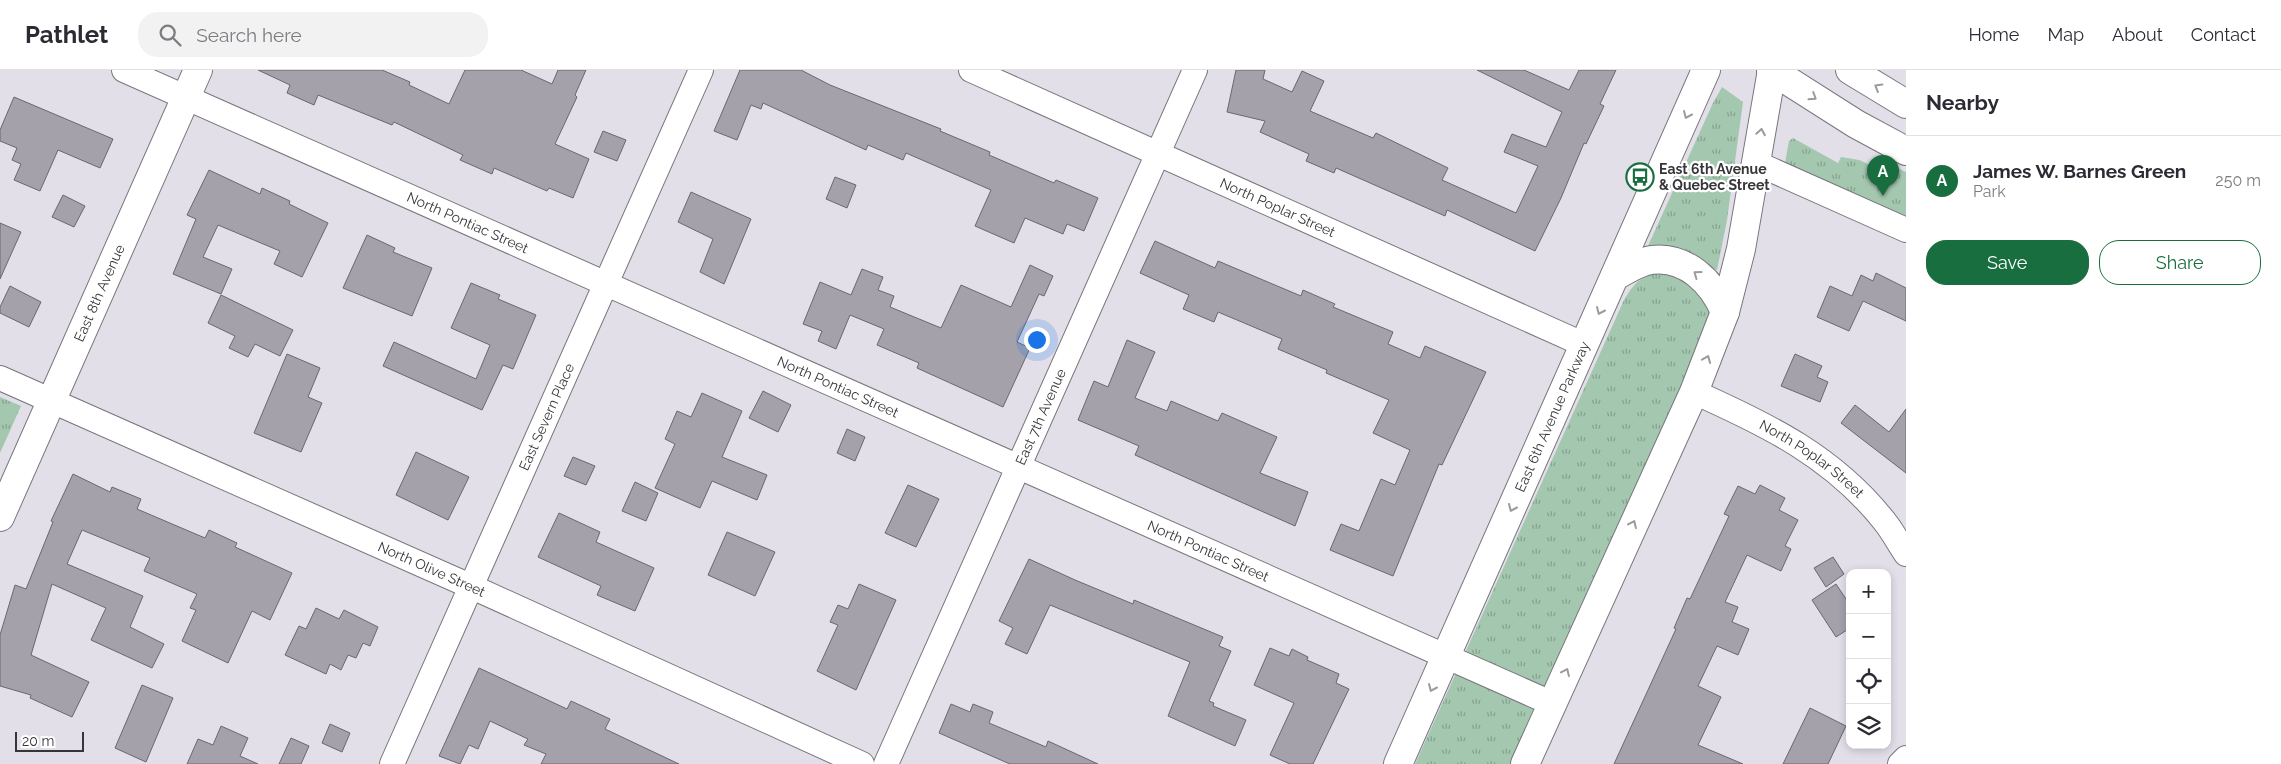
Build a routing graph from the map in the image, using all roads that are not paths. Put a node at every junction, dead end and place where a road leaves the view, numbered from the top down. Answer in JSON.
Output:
{"nodes":[{"id":1,"x":124,"y":70,"type":"edge"},
{"id":2,"x":198,"y":70,"type":"edge"},
{"id":3,"x":701,"y":70,"type":"edge"},
{"id":4,"x":971,"y":70,"type":"edge"},
{"id":5,"x":1195,"y":70,"type":"edge"},
{"id":6,"x":1706,"y":70,"type":"edge"},
{"id":7,"x":1772,"y":70,"type":"edge"},
{"id":8,"x":1850,"y":70,"type":"edge"},
{"id":9,"x":186,"y":98,"type":"junction"},
{"id":10,"x":1906,"y":104,"type":"edge"},
{"id":11,"x":1906,"y":151,"type":"edge"},
{"id":12,"x":1158,"y":153,"type":"junction"},
{"id":13,"x":1756,"y":163,"type":"junction"},
{"id":14,"x":1906,"y":230,"type":"edge"},
{"id":15,"x":1615,"y":276,"type":"junction"},
{"id":16,"x":605,"y":284,"type":"junction"},
{"id":17,"x":1725,"y":312,"type":"junction"},
{"id":18,"x":1585,"y":345,"type":"junction"},
{"id":19,"x":0,"y":378,"type":"edge"},
{"id":20,"x":1694,"y":392,"type":"junction"},
{"id":21,"x":52,"y":400,"type":"junction"},
{"id":22,"x":1018,"y":468,"type":"junction"},
{"id":23,"x":0,"y":517,"type":"edge"},
{"id":24,"x":1906,"y":554,"type":"edge"},
{"id":25,"x":470,"y":586,"type":"junction"},
{"id":26,"x":1446,"y":656,"type":"junction"},
{"id":27,"x":1551,"y":704,"type":"junction"},
{"id":28,"x":1906,"y":758,"type":"edge"},
{"id":29,"x":392,"y":764,"type":"edge"},
{"id":30,"x":862,"y":764,"type":"edge"},
{"id":31,"x":886,"y":764,"type":"edge"},
{"id":32,"x":1398,"y":764,"type":"edge"},
{"id":33,"x":1525,"y":764,"type":"edge"},
{"id":34,"x":1900,"y":764,"type":"edge"}],
"edges":[{"from":1,"to":9,"type":"street","name":"North Pontiac Street"},
{"from":2,"to":9,"type":"main road","name":"East 8th Avenue"},
{"from":3,"to":16,"type":"street","name":"East Severn Place"},
{"from":4,"to":12,"type":"street","name":"North Poplar Street"},
{"from":5,"to":12,"type":"street","name":"East 7th Avenue"},
{"from":6,"to":15,"type":"main road","name":"East 6th Avenue Parkway","one_way":true},
{"from":7,"to":11,"type":"main road","one_way":true},
{"from":13,"to":7,"type":"main road","one_way":true},
{"from":10,"to":8,"type":"main road","one_way":true},
{"from":9,"to":16,"type":"street","name":"North Pontiac Street"},
{"from":9,"to":21,"type":"main road","name":"East 8th Avenue"},
{"from":12,"to":18,"type":"street","name":"North Poplar Street"},
{"from":12,"to":22,"type":"street","name":"East 7th Avenue"},
{"from":13,"to":14,"type":"street"},
{"from":13,"to":17,"type":"main road"},
{"from":17,"to":15,"type":"main road","one_way":true},
{"from":15,"to":18,"type":"main road","name":"East 6th Avenue Parkway","one_way":true},
{"from":16,"to":22,"type":"street","name":"North Pontiac Street"},
{"from":16,"to":25,"type":"street","name":"East Severn Place"},
{"from":20,"to":17,"type":"main road","one_way":true},
{"from":18,"to":26,"type":"main road","name":"East 6th Avenue Parkway","one_way":true},
{"from":19,"to":21,"type":"street","name":"North Olive Street"},
{"from":20,"to":24,"type":"street","name":"North Poplar Street"},
{"from":27,"to":20,"type":"main road","one_way":true},
{"from":21,"to":23,"type":"main road","name":"East 8th Avenue"},
{"from":21,"to":25,"type":"street","name":"North Olive Street"},
{"from":22,"to":26,"type":"street","name":"North Pontiac Street"},
{"from":22,"to":31,"type":"street","name":"East 7th Avenue"},
{"from":25,"to":29,"type":"street","name":"East Severn Place"},
{"from":25,"to":30,"type":"street","name":"North Olive Street"},
{"from":26,"to":27,"type":"street","name":"North Pontiac Street"},
{"from":26,"to":32,"type":"main road","name":"East 6th Avenue Parkway","one_way":true},
{"from":27,"to":33,"type":"main road"},
{"from":28,"to":34,"type":"street"}]}
